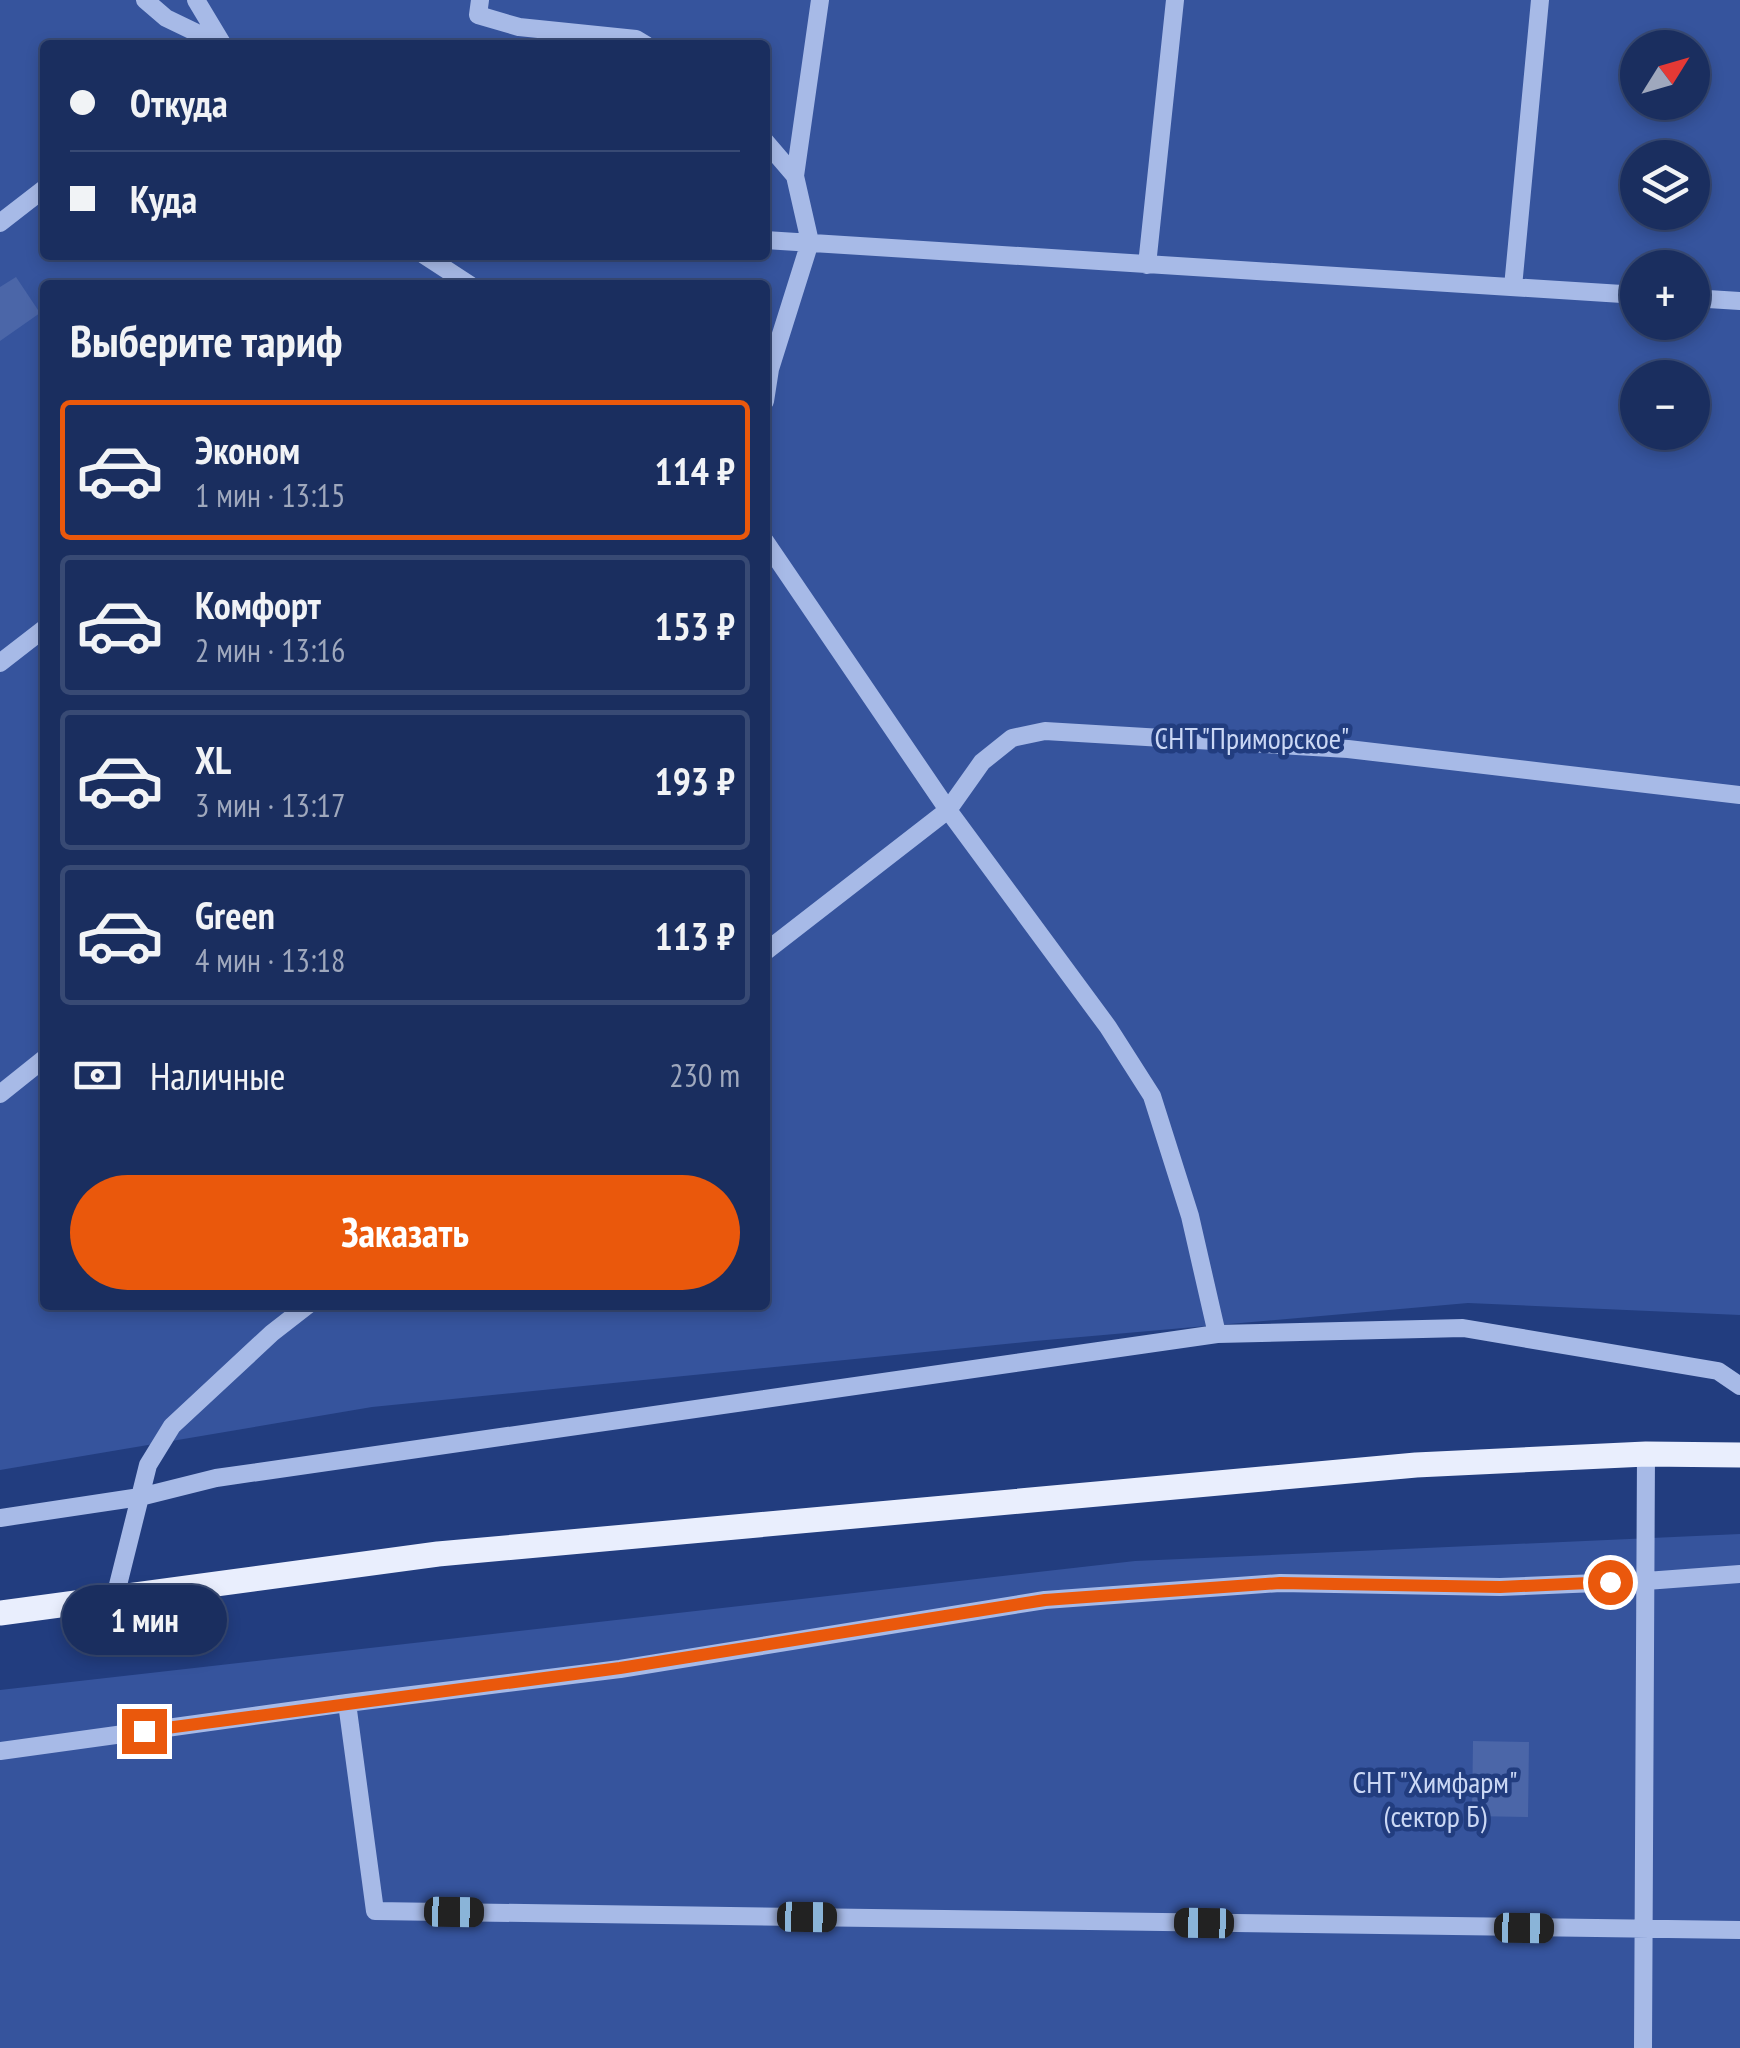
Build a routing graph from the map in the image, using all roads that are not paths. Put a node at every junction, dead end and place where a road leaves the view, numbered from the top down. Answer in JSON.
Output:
{"nodes":[{"id":1,"x":145,"y":0,"type":"edge"},
{"id":2,"x":196,"y":0,"type":"edge"},
{"id":3,"x":480,"y":0,"type":"edge"},
{"id":4,"x":820,"y":0,"type":"edge"},
{"id":5,"x":1176,"y":0,"type":"edge"},
{"id":6,"x":1540,"y":0,"type":"edge"},
{"id":7,"x":212,"y":40,"type":"edge"},
{"id":8,"x":220,"y":40,"type":"edge"},
{"id":9,"x":638,"y":40,"type":"edge"},
{"id":10,"x":770,"y":147,"type":"edge"},
{"id":11,"x":795,"y":176,"type":"junction"},
{"id":12,"x":40,"y":192,"type":"edge"},
{"id":13,"x":0,"y":223,"type":"edge"},
{"id":14,"x":770,"y":240,"type":"edge"},
{"id":15,"x":810,"y":242,"type":"junction"},
{"id":16,"x":431,"y":260,"type":"edge"},
{"id":17,"x":1147,"y":264,"type":"junction"},
{"id":18,"x":460,"y":280,"type":"edge"},
{"id":19,"x":1514,"y":287,"type":"junction"},
{"id":20,"x":1620,"y":294,"type":"edge"},
{"id":21,"x":1710,"y":299,"type":"edge"},
{"id":22,"x":1740,"y":301,"type":"edge"},
{"id":23,"x":770,"y":369,"type":"edge"},
{"id":24,"x":770,"y":548,"type":"edge"},
{"id":25,"x":40,"y":632,"type":"edge"},
{"id":26,"x":0,"y":663,"type":"edge"},
{"id":27,"x":1740,"y":795,"type":"edge"},
{"id":28,"x":948,"y":810,"type":"junction"},
{"id":29,"x":770,"y":948,"type":"edge"},
{"id":30,"x":40,"y":1062,"type":"edge"},
{"id":31,"x":0,"y":1094,"type":"edge"},
{"id":32,"x":302,"y":1310,"type":"edge"},
{"id":33,"x":1217,"y":1334,"type":"junction"},
{"id":34,"x":1740,"y":1386,"type":"edge"},
{"id":35,"x":1646,"y":1454,"type":"junction"},
{"id":36,"x":1740,"y":1455,"type":"edge"},
{"id":37,"x":140,"y":1497,"type":"junction"},
{"id":38,"x":0,"y":1518,"type":"edge"},
{"id":39,"x":1740,"y":1574,"type":"edge"},
{"id":40,"x":1646,"y":1581,"type":"junction"},
{"id":41,"x":115,"y":1597,"type":"junction"},
{"id":42,"x":0,"y":1612,"type":"edge"},
{"id":43,"x":347,"y":1703,"type":"junction"},
{"id":44,"x":0,"y":1751,"type":"edge"},
{"id":45,"x":1644,"y":1930,"type":"junction"},
{"id":46,"x":1740,"y":1930,"type":"edge"},
{"id":47,"x":1643,"y":2048,"type":"edge"}],
"edges":[{"from":1,"to":7,"type":"street"},
{"from":2,"to":8,"type":"street"},
{"from":3,"to":9,"type":"street"},
{"from":4,"to":11,"type":"street"},
{"from":5,"to":17,"type":"street"},
{"from":6,"to":19,"type":"street"},
{"from":10,"to":11,"type":"street"},
{"from":11,"to":15,"type":"street"},
{"from":12,"to":13,"type":"street"},
{"from":14,"to":15,"type":"street"},
{"from":15,"to":17,"type":"street"},
{"from":15,"to":23,"type":"street"},
{"from":16,"to":18,"type":"street"},
{"from":17,"to":19,"type":"street"},
{"from":19,"to":20,"type":"street"},
{"from":21,"to":22,"type":"street"},
{"from":24,"to":28,"type":"street"},
{"from":25,"to":26,"type":"street"},
{"from":27,"to":28,"type":"street"},
{"from":28,"to":29,"type":"street"},
{"from":28,"to":33,"type":"street"},
{"from":30,"to":31,"type":"street"},
{"from":32,"to":37,"type":"street"},
{"from":33,"to":34,"type":"street"},
{"from":33,"to":37,"type":"street"},
{"from":35,"to":36,"type":"main road"},
{"from":35,"to":40,"type":"street"},
{"from":35,"to":41,"type":"main road"},
{"from":37,"to":38,"type":"street"},
{"from":37,"to":41,"type":"street"},
{"from":39,"to":40,"type":"street"},
{"from":40,"to":43,"type":"street"},
{"from":40,"to":45,"type":"street"},
{"from":41,"to":42,"type":"main road"},
{"from":43,"to":44,"type":"street"},
{"from":43,"to":45,"type":"street"},
{"from":45,"to":46,"type":"street"},
{"from":45,"to":47,"type":"street"}]}
